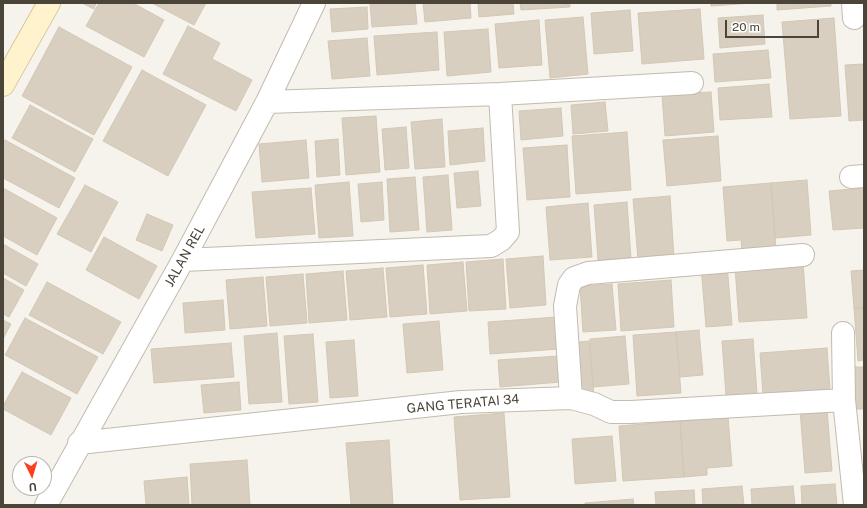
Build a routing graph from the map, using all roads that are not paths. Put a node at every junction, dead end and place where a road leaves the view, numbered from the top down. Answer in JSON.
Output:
{"nodes":[{"id":1,"x":49,"y":3,"type":"edge"},
{"id":2,"x":314,"y":3,"type":"edge"},
{"id":3,"x":692,"y":83,"type":"dead end"},
{"id":4,"x":3,"y":85,"type":"edge"},
{"id":5,"x":500,"y":94,"type":"junction"},
{"id":6,"x":267,"y":102,"type":"junction"},
{"id":7,"x":803,"y":255,"type":"dead end"},
{"id":8,"x":183,"y":260,"type":"junction"},
{"id":9,"x":843,"y":333,"type":"dead end"},
{"id":10,"x":571,"y":398,"type":"junction"},
{"id":11,"x":844,"y":400,"type":"junction"},
{"id":12,"x":80,"y":443,"type":"junction"},
{"id":13,"x":46,"y":505,"type":"edge"},
{"id":14,"x":855,"y":505,"type":"edge"}],
"edges":[{"from":1,"to":4,"type":"main road"},
{"from":2,"to":6,"type":"street","name":"JALAN REL"},
{"from":3,"to":5,"type":"street"},
{"from":5,"to":6,"type":"street"},
{"from":5,"to":8,"type":"street"},
{"from":6,"to":8,"type":"street","name":"JALAN REL"},
{"from":7,"to":10,"type":"street"},
{"from":8,"to":12,"type":"street","name":"JALAN REL"},
{"from":9,"to":11,"type":"street"},
{"from":10,"to":11,"type":"street","name":"GANG TERATAI 34"},
{"from":10,"to":12,"type":"street","name":"GANG TERATAI 34"},
{"from":11,"to":14,"type":"street"},
{"from":12,"to":13,"type":"street","name":"JALAN REL"}]}
